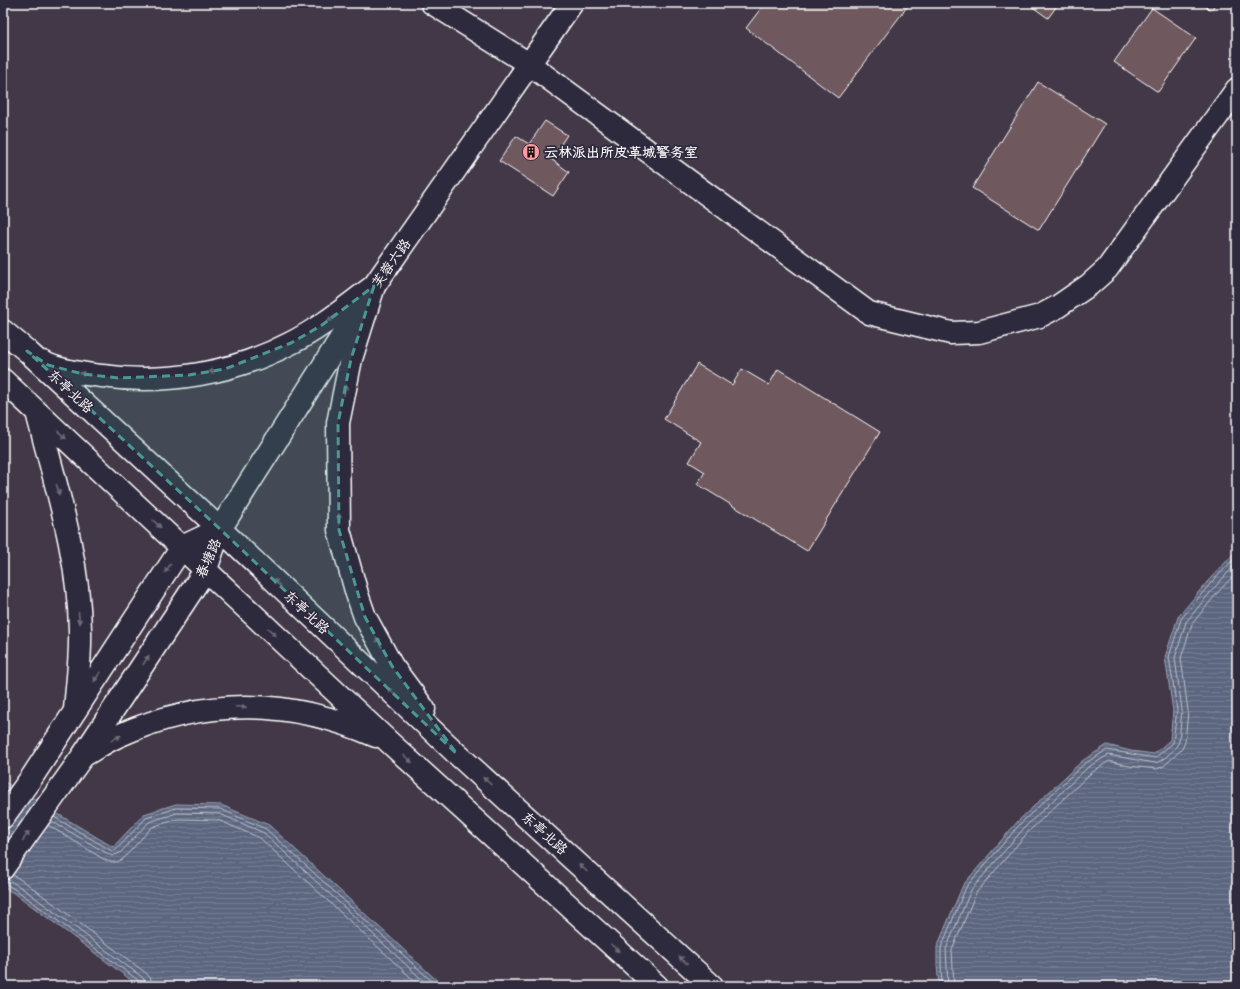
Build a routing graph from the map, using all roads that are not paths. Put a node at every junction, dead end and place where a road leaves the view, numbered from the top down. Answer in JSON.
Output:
{"nodes":[{"id":1,"x":432,"y":3,"type":"edge"},
{"id":2,"x":572,"y":3,"type":"edge"},
{"id":3,"x":529,"y":64,"type":"junction"},
{"id":4,"x":1237,"y":89,"type":"edge"},
{"id":5,"x":374,"y":286,"type":"junction"},
{"id":6,"x":3,"y":331,"type":"edge"},
{"id":7,"x":27,"y":351,"type":"junction"},
{"id":8,"x":3,"y":380,"type":"edge"},
{"id":9,"x":37,"y":412,"type":"junction"},
{"id":10,"x":220,"y":530,"type":"junction"},
{"id":11,"x":182,"y":547,"type":"junction"},
{"id":12,"x":206,"y":569,"type":"junction"},
{"id":13,"x":75,"y":711,"type":"junction"},
{"id":14,"x":389,"y":742,"type":"junction"},
{"id":15,"x":457,"y":754,"type":"junction"},
{"id":16,"x":82,"y":757,"type":"junction"},
{"id":17,"x":3,"y":817,"type":"edge"},
{"id":18,"x":3,"y":868,"type":"edge"},
{"id":19,"x":657,"y":986,"type":"edge"},
{"id":20,"x":712,"y":986,"type":"edge"}],
"edges":[{"from":1,"to":3,"type":"main road"},
{"from":2,"to":3,"type":"main road","name":"芙蓉六路"},
{"from":3,"to":4,"type":"main road"},
{"from":3,"to":5,"type":"main road","name":"芙蓉六路"},
{"from":5,"to":7,"type":"main road","one_way":true},
{"from":5,"to":10,"type":"main road","name":"芙蓉六路"},
{"from":15,"to":5,"type":"main road","one_way":true},
{"from":6,"to":7,"type":"main road","name":"东亭北路"},
{"from":7,"to":10,"type":"main road","name":"东亭北路"},
{"from":8,"to":9,"type":"main road"},
{"from":9,"to":11,"type":"main road","one_way":true},
{"from":9,"to":13,"type":"main road","one_way":true},
{"from":10,"to":11,"type":"main road","name":"春塘路"},
{"from":10,"to":12,"type":"main road","name":"春塘路"},
{"from":15,"to":10,"type":"main road","name":"东亭北路","one_way":true},
{"from":11,"to":12,"type":"main road"},
{"from":11,"to":13,"type":"main road","name":"春塘路","one_way":true},
{"from":12,"to":14,"type":"main road","one_way":true},
{"from":16,"to":12,"type":"main road","name":"春塘路","one_way":true},
{"from":13,"to":17,"type":"main road","name":"春塘路"},
{"from":16,"to":14,"type":"main road","one_way":true},
{"from":14,"to":19,"type":"main road","one_way":true},
{"from":20,"to":15,"type":"main road","name":"东亭北路","one_way":true},
{"from":18,"to":16,"type":"main road","name":"春塘路","one_way":true}]}
